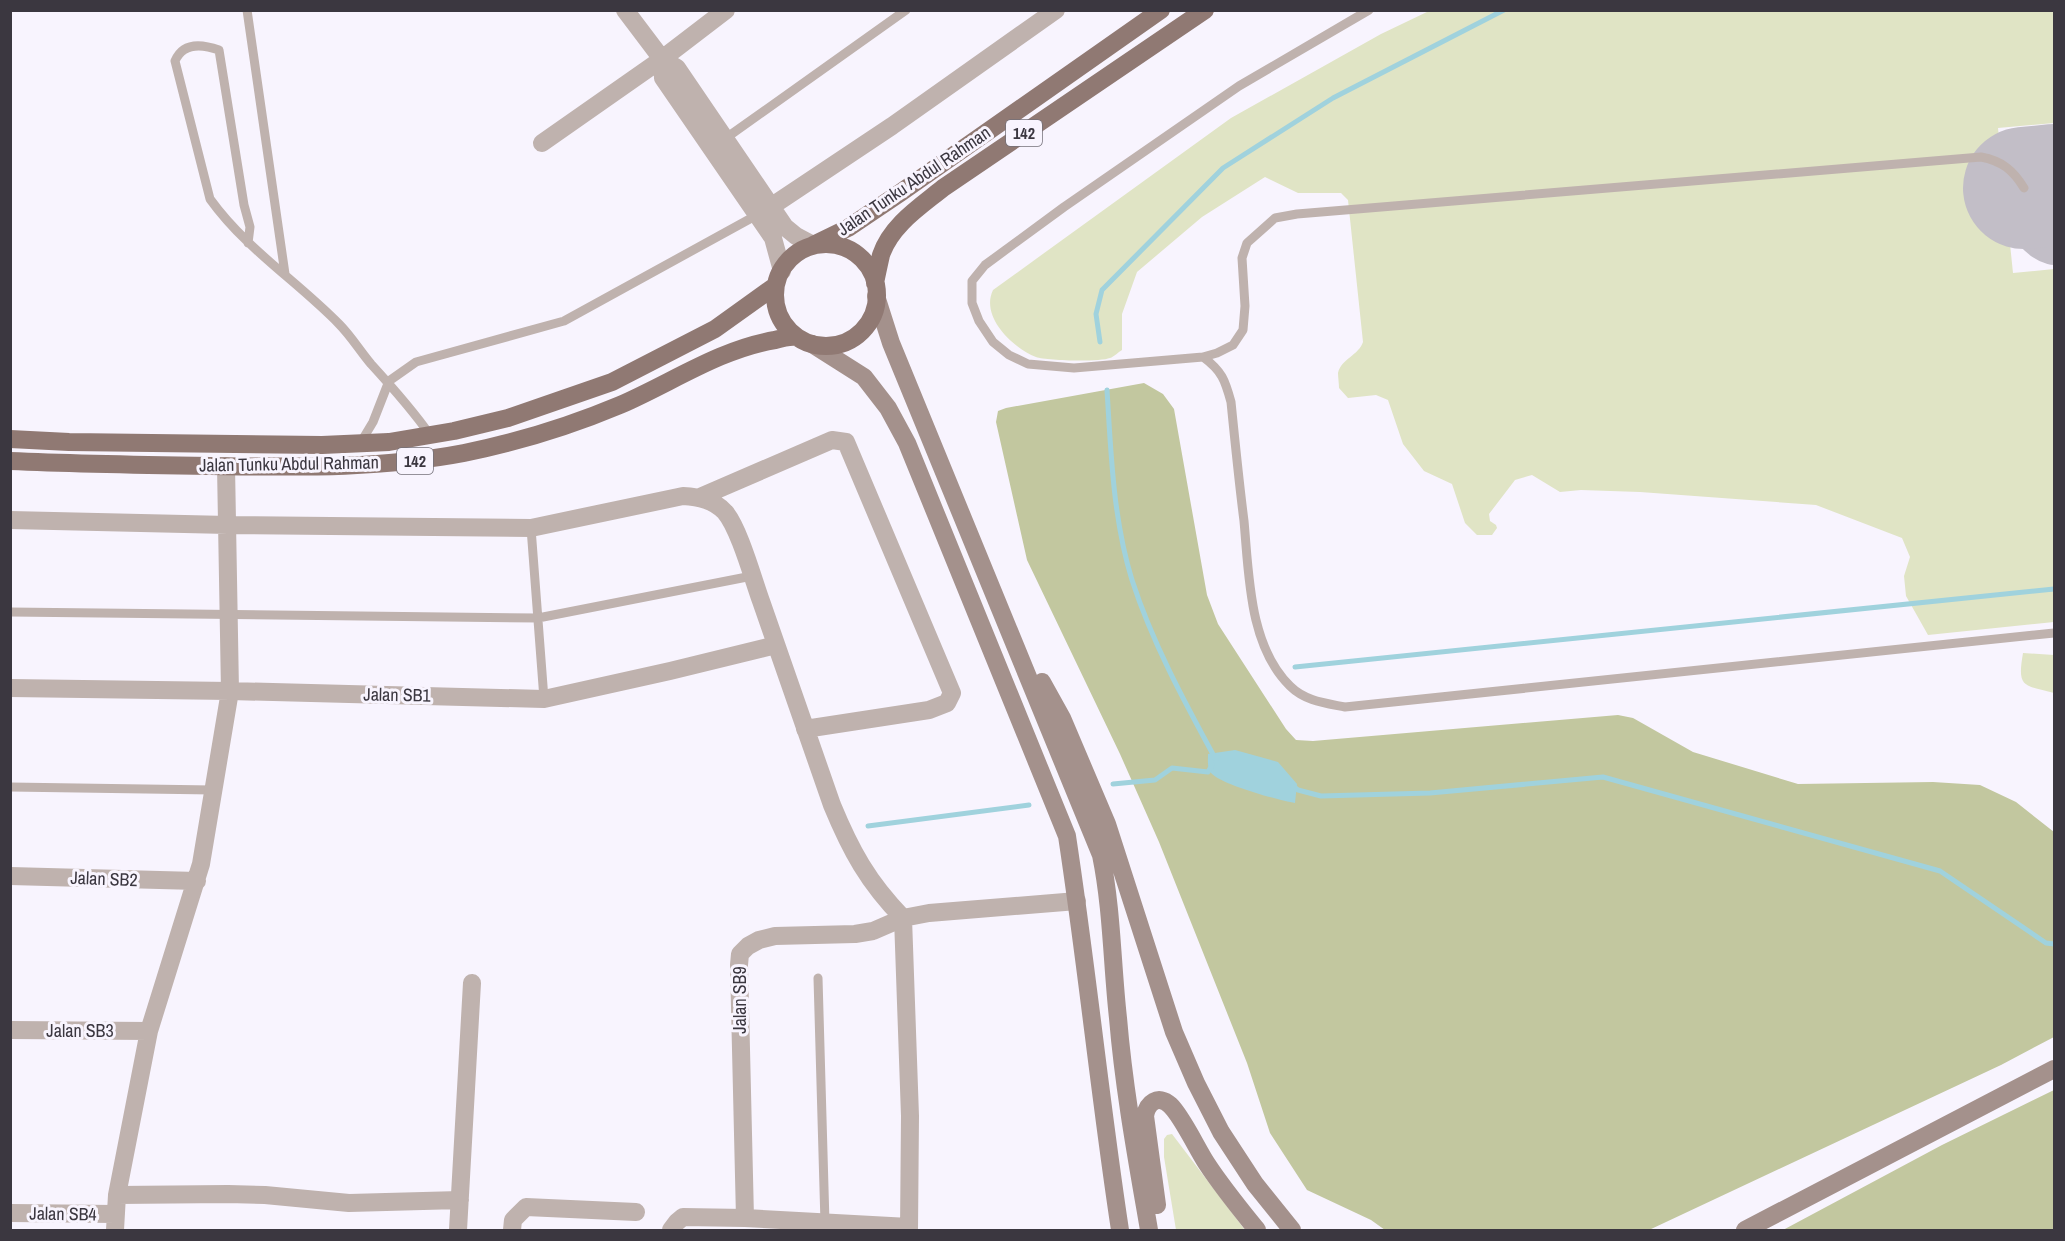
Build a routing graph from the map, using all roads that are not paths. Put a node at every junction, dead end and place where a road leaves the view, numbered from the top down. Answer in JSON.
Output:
{"nodes":[{"id":1,"x":246,"y":10,"type":"edge"},
{"id":2,"x":625,"y":10,"type":"edge"},
{"id":3,"x":726,"y":10,"type":"edge"},
{"id":4,"x":906,"y":10,"type":"edge"},
{"id":5,"x":1056,"y":10,"type":"edge"},
{"id":6,"x":1161,"y":10,"type":"edge"},
{"id":7,"x":1205,"y":10,"type":"edge"},
{"id":8,"x":1369,"y":10,"type":"edge"},
{"id":9,"x":662,"y":59,"type":"junction"},
{"id":10,"x":726,"y":138,"type":"junction"},
{"id":11,"x":542,"y":143,"type":"dead end"},
{"id":12,"x":2024,"y":188,"type":"dead end"},
{"id":13,"x":764,"y":211,"type":"junction"},
{"id":14,"x":248,"y":243,"type":"junction"},
{"id":15,"x":813,"y":245,"type":"junction"},
{"id":16,"x":285,"y":274,"type":"junction"},
{"id":17,"x":778,"y":279,"type":"junction"},
{"id":18,"x":875,"y":290,"type":"junction"},
{"id":19,"x":804,"y":340,"type":"junction"},
{"id":20,"x":1203,"y":357,"type":"junction"},
{"id":21,"x":389,"y":381,"type":"junction"},
{"id":22,"x":430,"y":435,"type":"junction"},
{"id":23,"x":10,"y":439,"type":"edge"},
{"id":24,"x":361,"y":442,"type":"junction"},
{"id":25,"x":10,"y":462,"type":"edge"},
{"id":26,"x":226,"y":466,"type":"junction"},
{"id":27,"x":700,"y":497,"type":"junction"},
{"id":28,"x":10,"y":520,"type":"edge"},
{"id":29,"x":228,"y":525,"type":"junction"},
{"id":30,"x":531,"y":528,"type":"junction"},
{"id":31,"x":752,"y":576,"type":"junction"},
{"id":32,"x":10,"y":612,"type":"edge"},
{"id":33,"x":1003,"y":613,"type":"junction"},
{"id":34,"x":229,"y":616,"type":"junction"},
{"id":35,"x":538,"y":618,"type":"junction"},
{"id":36,"x":2055,"y":633,"type":"edge"},
{"id":37,"x":776,"y":645,"type":"junction"},
{"id":38,"x":10,"y":688,"type":"edge"},
{"id":39,"x":230,"y":691,"type":"junction"},
{"id":40,"x":544,"y":699,"type":"junction"},
{"id":41,"x":805,"y":729,"type":"junction"},
{"id":42,"x":10,"y":787,"type":"edge"},
{"id":43,"x":213,"y":790,"type":"junction"},
{"id":44,"x":10,"y":876,"type":"edge"},
{"id":45,"x":197,"y":881,"type":"junction"},
{"id":46,"x":1077,"y":901,"type":"junction"},
{"id":47,"x":903,"y":918,"type":"junction"},
{"id":48,"x":818,"y":978,"type":"dead end"},
{"id":49,"x":472,"y":983,"type":"dead end"},
{"id":50,"x":10,"y":1030,"type":"edge"},
{"id":51,"x":149,"y":1031,"type":"junction"},
{"id":52,"x":2055,"y":1069,"type":"edge"},
{"id":53,"x":117,"y":1196,"type":"junction"},
{"id":54,"x":460,"y":1200,"type":"junction"},
{"id":55,"x":636,"y":1212,"type":"dead end"},
{"id":56,"x":10,"y":1213,"type":"edge"},
{"id":57,"x":745,"y":1218,"type":"junction"},
{"id":58,"x":116,"y":1222,"type":"edge"},
{"id":59,"x":825,"y":1223,"type":"junction"},
{"id":60,"x":909,"y":1229,"type":"edge"},
{"id":61,"x":458,"y":1230,"type":"edge"},
{"id":62,"x":512,"y":1230,"type":"edge"},
{"id":63,"x":671,"y":1230,"type":"edge"},
{"id":64,"x":1120,"y":1230,"type":"edge"},
{"id":65,"x":1149,"y":1230,"type":"edge"},
{"id":66,"x":1161,"y":1230,"type":"edge"},
{"id":67,"x":1257,"y":1230,"type":"edge"},
{"id":68,"x":1292,"y":1230,"type":"edge"},
{"id":69,"x":1745,"y":1230,"type":"edge"}],
"edges":[{"from":1,"to":16,"type":"lane"},
{"from":2,"to":9,"type":"street"},
{"from":3,"to":9,"type":"street"},
{"from":4,"to":10,"type":"lane"},
{"from":5,"to":13,"type":"street"},
{"from":6,"to":15,"type":"main road","name":"Jalan Tunku Abdul Rahman","number":"142"},
{"from":7,"to":18,"type":"main road","name":"Jalan Tunku Abdul Rahman","number":"142"},
{"from":8,"to":20,"type":"lane"},
{"from":9,"to":10,"type":"street"},
{"from":9,"to":11,"type":"street"},
{"from":9,"to":13,"type":"street"},
{"from":10,"to":13,"type":"street"},
{"from":12,"to":20,"type":"lane"},
{"from":13,"to":15,"type":"street"},
{"from":13,"to":17,"type":"street"},
{"from":13,"to":21,"type":"lane"},
{"from":14,"to":14,"type":"lane"},
{"from":14,"to":16,"type":"lane"},
{"from":15,"to":17,"type":"main road","number":"142"},
{"from":15,"to":18,"type":"main road"},
{"from":16,"to":21,"type":"lane"},
{"from":17,"to":19,"type":"main road"},
{"from":17,"to":22,"type":"main road","name":"Jalan Tunku Abdul Rahman","number":"142"},
{"from":18,"to":19,"type":"main road","number":"142"},
{"from":18,"to":33,"type":"main road"},
{"from":19,"to":26,"type":"main road","name":"Jalan Tunku Abdul Rahman","number":"142"},
{"from":19,"to":46,"type":"main road"},
{"from":20,"to":36,"type":"lane"},
{"from":21,"to":22,"type":"lane"},
{"from":21,"to":24,"type":"lane"},
{"from":22,"to":24,"type":"main road","name":"Jalan Tunku Abdul Rahman","number":"142"},
{"from":23,"to":24,"type":"main road","name":"Jalan Tunku Abdul Rahman","number":"142"},
{"from":25,"to":26,"type":"main road","name":"Jalan Tunku Abdul Rahman","number":"142"},
{"from":26,"to":29,"type":"street"},
{"from":27,"to":30,"type":"street"},
{"from":27,"to":31,"type":"street"},
{"from":27,"to":41,"type":"street"},
{"from":28,"to":29,"type":"street"},
{"from":29,"to":30,"type":"street"},
{"from":29,"to":34,"type":"street"},
{"from":30,"to":35,"type":"lane"},
{"from":31,"to":35,"type":"lane"},
{"from":31,"to":37,"type":"street"},
{"from":32,"to":34,"type":"lane"},
{"from":33,"to":65,"type":"main road"},
{"from":33,"to":68,"type":"main road"},
{"from":34,"to":35,"type":"lane"},
{"from":34,"to":39,"type":"street"},
{"from":35,"to":40,"type":"lane"},
{"from":37,"to":40,"type":"street","name":"Jalan SB1"},
{"from":37,"to":41,"type":"street"},
{"from":38,"to":39,"type":"street","name":"Jalan SB1"},
{"from":39,"to":40,"type":"street","name":"Jalan SB1"},
{"from":39,"to":43,"type":"street"},
{"from":41,"to":47,"type":"street"},
{"from":42,"to":43,"type":"lane"},
{"from":43,"to":45,"type":"street"},
{"from":44,"to":45,"type":"street","name":"Jalan SB2"},
{"from":45,"to":51,"type":"street"},
{"from":46,"to":47,"type":"street"},
{"from":46,"to":64,"type":"main road"},
{"from":47,"to":57,"type":"street","name":"Jalan SB9"},
{"from":47,"to":60,"type":"street"},
{"from":48,"to":59,"type":"lane"},
{"from":49,"to":54,"type":"street"},
{"from":50,"to":51,"type":"street","name":"Jalan SB3"},
{"from":51,"to":53,"type":"street"},
{"from":52,"to":69,"type":"main road"},
{"from":53,"to":54,"type":"street"},
{"from":53,"to":58,"type":"street"},
{"from":54,"to":61,"type":"street"},
{"from":55,"to":62,"type":"street"},
{"from":56,"to":58,"type":"street","name":"Jalan SB4"},
{"from":57,"to":59,"type":"street"},
{"from":57,"to":63,"type":"street"},
{"from":59,"to":60,"type":"street"},
{"from":66,"to":67,"type":"main road"}]}
